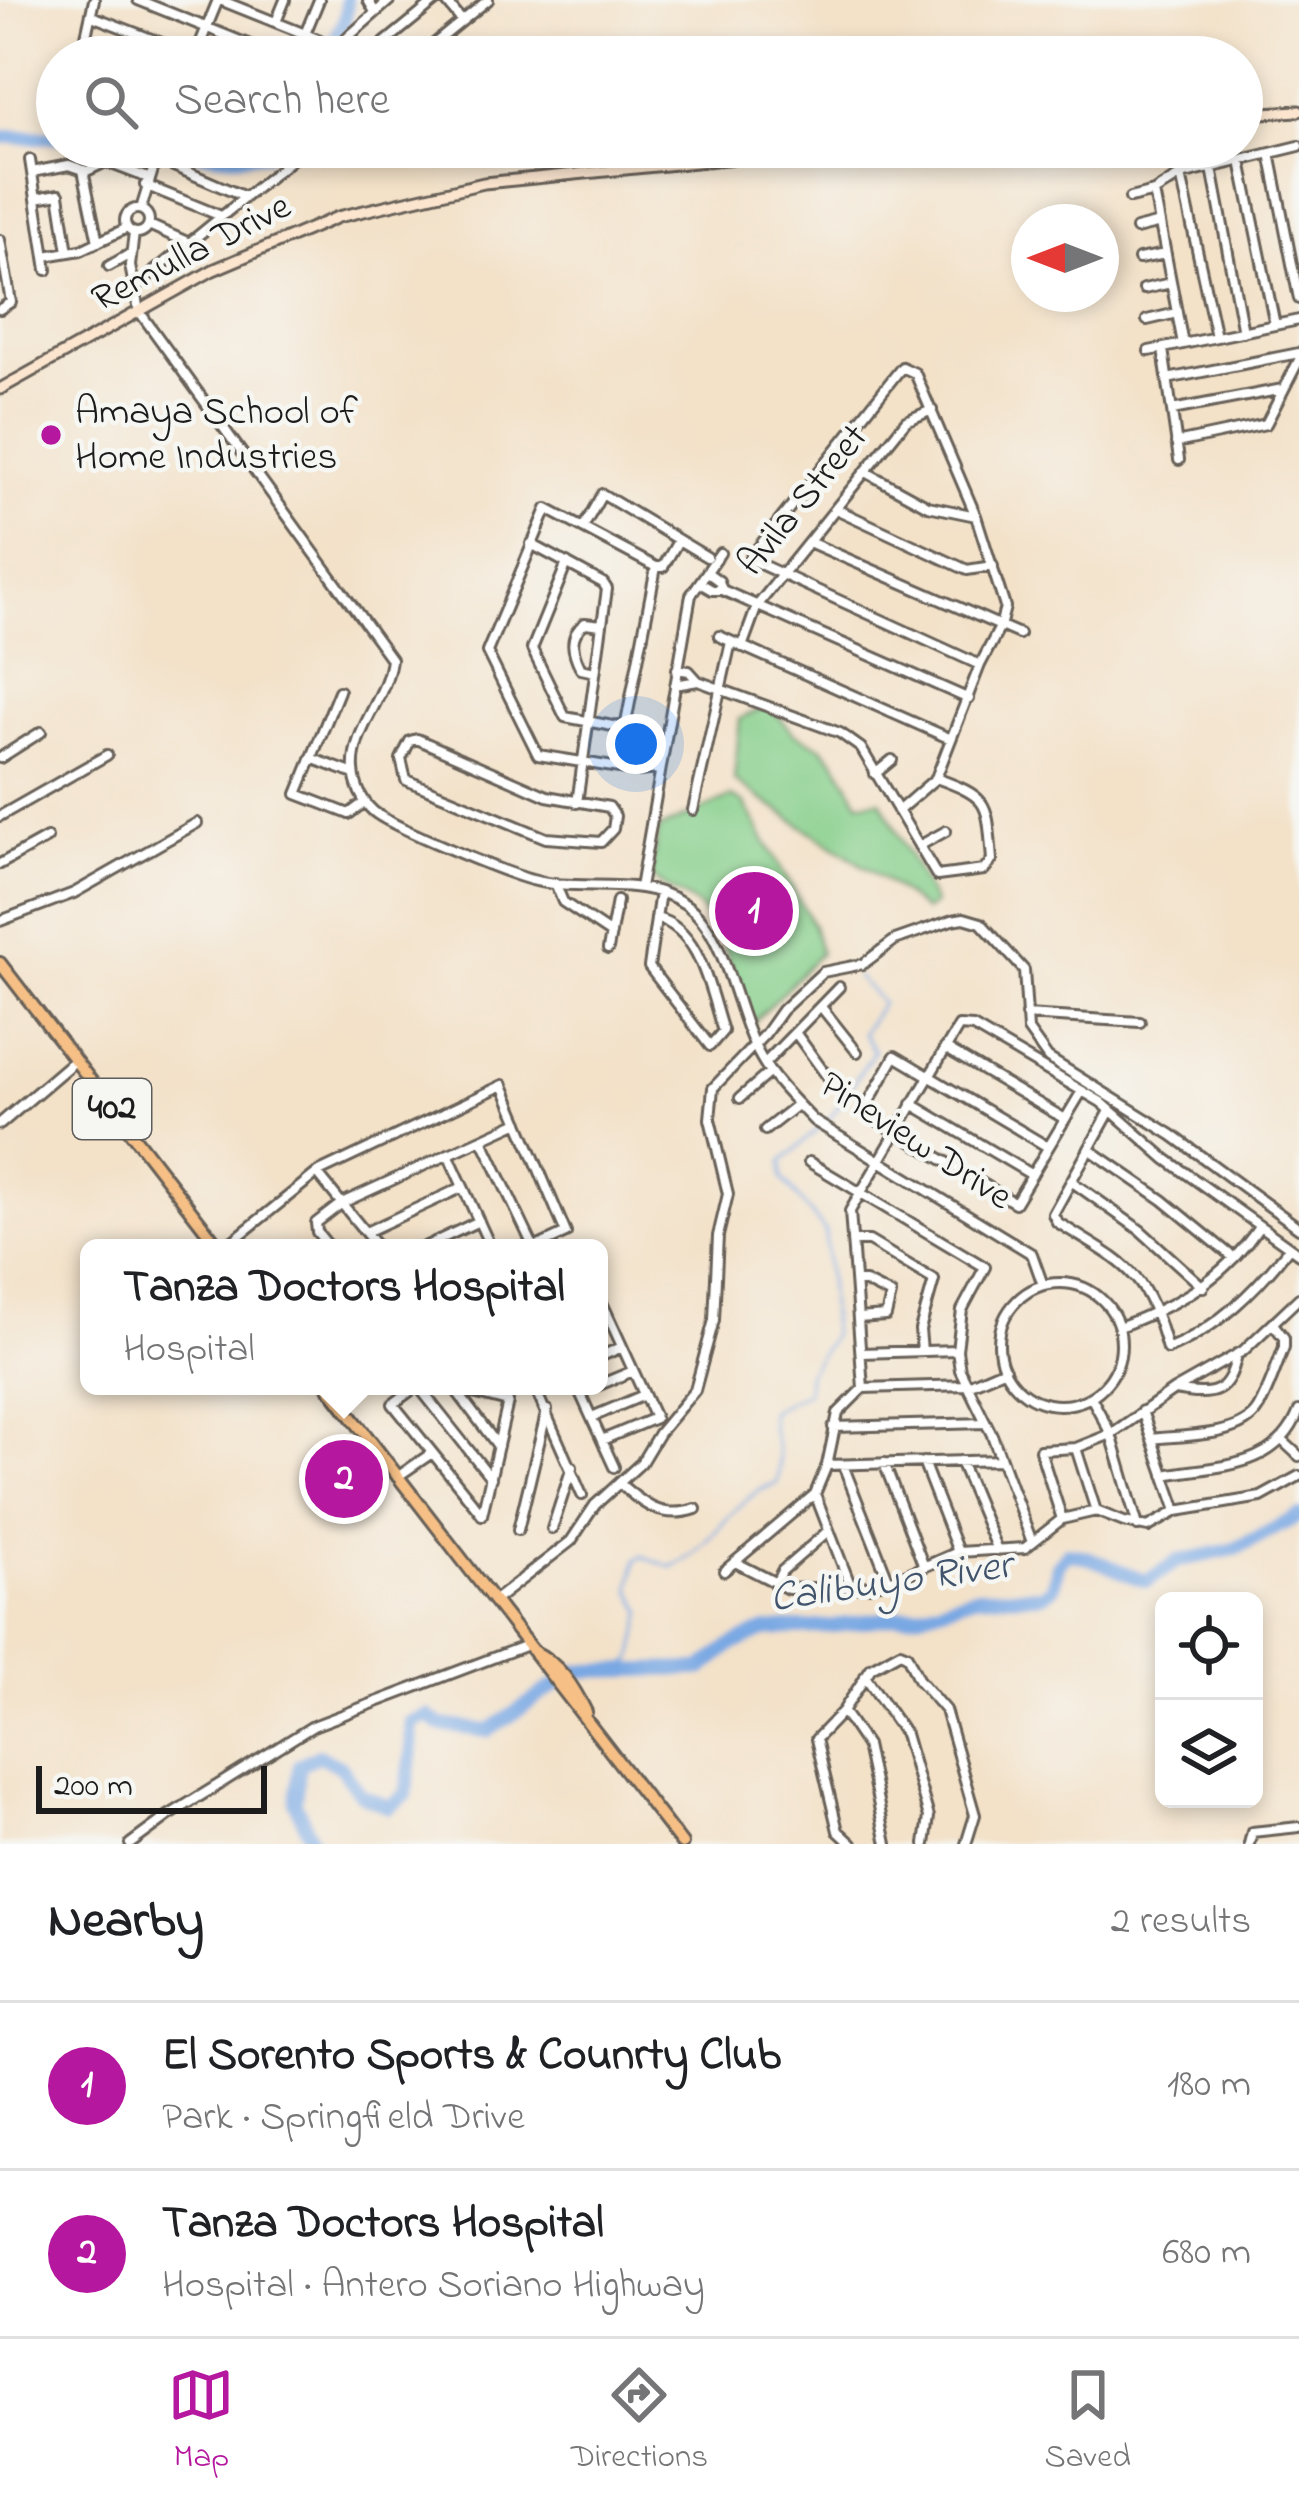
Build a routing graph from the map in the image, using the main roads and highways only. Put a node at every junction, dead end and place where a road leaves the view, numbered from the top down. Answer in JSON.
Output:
{"nodes":[{"id":1,"x":1299,"y":111,"type":"edge"},
{"id":2,"x":1263,"y":113,"type":"edge"},
{"id":3,"x":626,"y":168,"type":"edge"},
{"id":4,"x":0,"y":389,"type":"edge"},
{"id":5,"x":0,"y":962,"type":"edge"},
{"id":6,"x":215,"y":1239,"type":"edge"},
{"id":7,"x":335,"y":1395,"type":"edge"},
{"id":8,"x":682,"y":1844,"type":"edge"}],
"edges":[{"from":1,"to":2,"type":"main road"},
{"from":3,"to":4,"type":"main road","name":"Remulla Drive"},
{"from":5,"to":6,"type":"main road","number":"402"},
{"from":7,"to":8,"type":"main road"}]}
